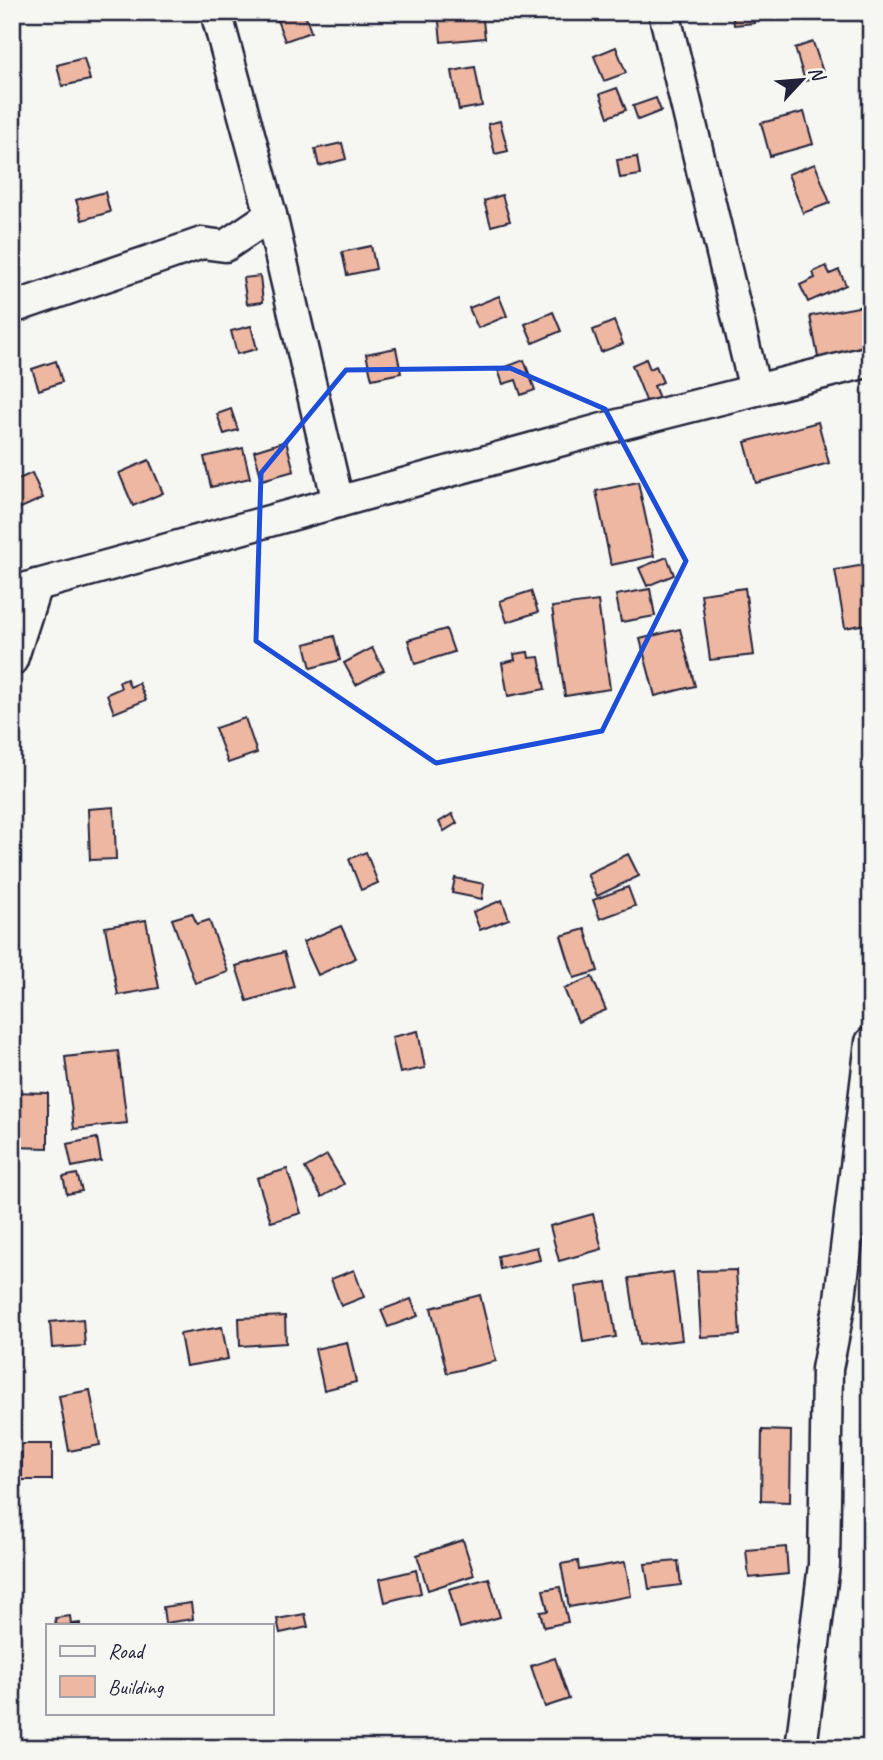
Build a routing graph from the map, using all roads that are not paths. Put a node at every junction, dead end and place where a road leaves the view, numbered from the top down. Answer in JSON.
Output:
{"nodes":[{"id":1,"x":216,"y":12,"type":"edge"},
{"id":2,"x":664,"y":12,"type":"edge"},
{"id":3,"x":271,"y":215,"type":"junction"},
{"id":4,"x":12,"y":307,"type":"edge"},
{"id":5,"x":871,"y":361,"type":"edge"},
{"id":6,"x":755,"y":390,"type":"junction"},
{"id":7,"x":338,"y":502,"type":"junction"},
{"id":8,"x":24,"y":588,"type":"edge"},
{"id":9,"x":12,"y":660,"type":"edge"},
{"id":10,"x":871,"y":1042,"type":"edge"},
{"id":11,"x":801,"y":1748,"type":"edge"}],
"edges":[{"from":1,"to":3,"type":"street"},
{"from":2,"to":6,"type":"street"},
{"from":3,"to":4,"type":"street"},
{"from":3,"to":7,"type":"street"},
{"from":5,"to":6,"type":"street"},
{"from":6,"to":7,"type":"street"},
{"from":7,"to":8,"type":"street"},
{"from":8,"to":9,"type":"street"},
{"from":10,"to":11,"type":"street"}]}
